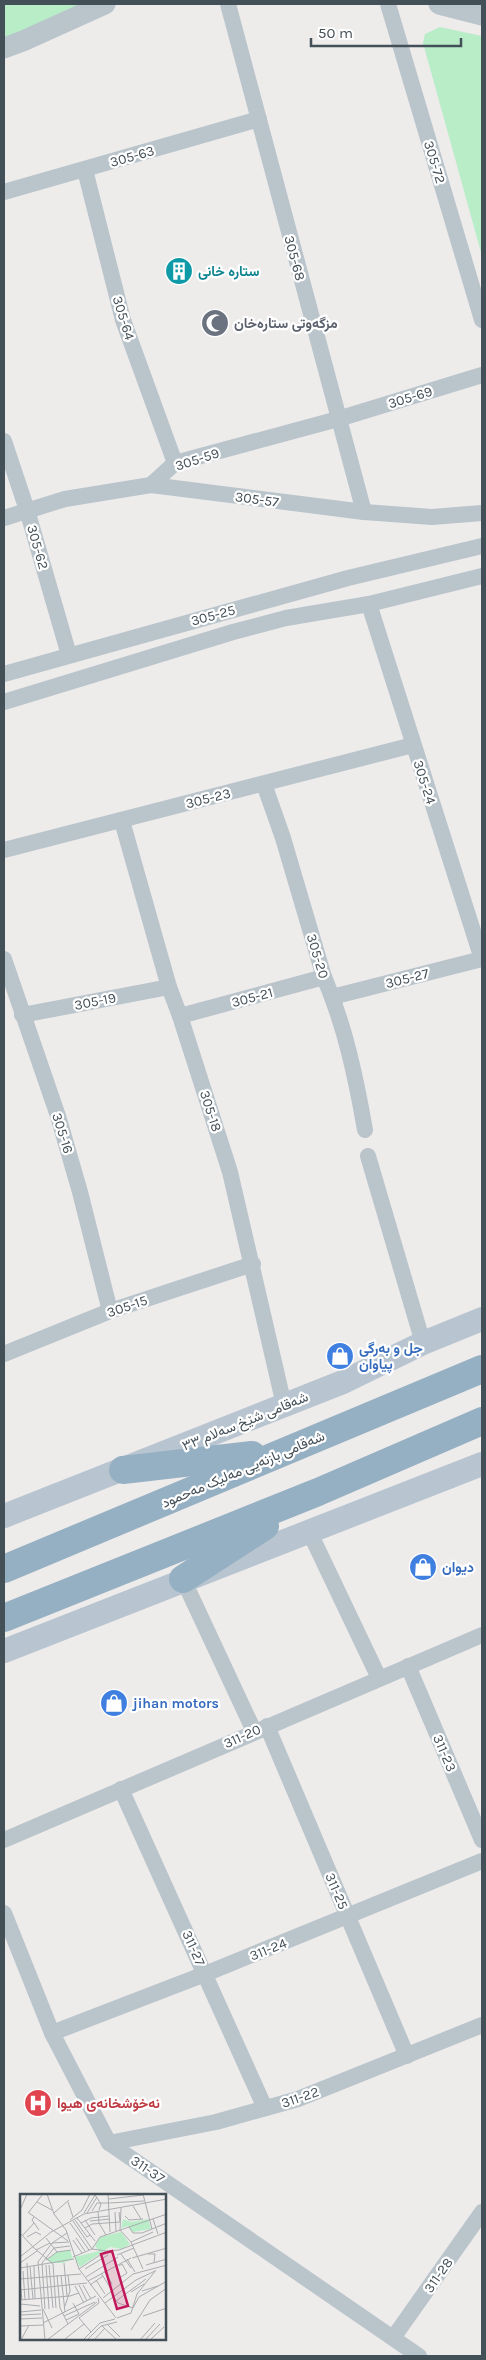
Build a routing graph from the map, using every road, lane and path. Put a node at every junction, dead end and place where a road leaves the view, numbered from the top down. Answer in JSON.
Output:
{"nodes":[{"id":1,"x":105,"y":4,"type":"edge"},
{"id":2,"x":228,"y":4,"type":"edge"},
{"id":3,"x":388,"y":4,"type":"edge"},
{"id":4,"x":439,"y":4,"type":"edge"},
{"id":5,"x":482,"y":15,"type":"edge"},
{"id":6,"x":4,"y":48,"type":"edge"},
{"id":7,"x":259,"y":119,"type":"junction"},
{"id":8,"x":85,"y":170,"type":"junction"},
{"id":9,"x":4,"y":192,"type":"edge"},
{"id":10,"x":482,"y":320,"type":"edge"},
{"id":11,"x":482,"y":375,"type":"edge"},
{"id":12,"x":338,"y":419,"type":"junction"},
{"id":13,"x":4,"y":441,"type":"edge"},
{"id":14,"x":175,"y":463,"type":"junction"},
{"id":15,"x":151,"y":485,"type":"junction"},
{"id":16,"x":27,"y":510,"type":"junction"},
{"id":17,"x":364,"y":512,"type":"junction"},
{"id":18,"x":482,"y":513,"type":"edge"},
{"id":19,"x":4,"y":518,"type":"edge"},
{"id":20,"x":482,"y":546,"type":"edge"},
{"id":21,"x":482,"y":576,"type":"edge"},
{"id":22,"x":369,"y":604,"type":"junction"},
{"id":23,"x":69,"y":655,"type":"junction"},
{"id":24,"x":4,"y":674,"type":"edge"},
{"id":25,"x":4,"y":702,"type":"edge"},
{"id":26,"x":413,"y":745,"type":"junction"},
{"id":27,"x":264,"y":784,"type":"junction"},
{"id":28,"x":122,"y":821,"type":"junction"},
{"id":29,"x":4,"y":850,"type":"edge"},
{"id":30,"x":4,"y":959,"type":"edge"},
{"id":31,"x":482,"y":959,"type":"edge"},
{"id":32,"x":324,"y":977,"type":"junction"},
{"id":33,"x":169,"y":987,"type":"junction"},
{"id":34,"x":332,"y":997,"type":"junction"},
{"id":35,"x":22,"y":1014,"type":"junction"},
{"id":36,"x":180,"y":1016,"type":"junction"},
{"id":37,"x":365,"y":1130,"type":"dead end"},
{"id":38,"x":368,"y":1156,"type":"dead end"},
{"id":39,"x":252,"y":1264,"type":"junction"},
{"id":40,"x":110,"y":1311,"type":"junction"},
{"id":41,"x":482,"y":1319,"type":"edge"},
{"id":42,"x":423,"y":1343,"type":"junction"},
{"id":43,"x":4,"y":1354,"type":"edge"},
{"id":44,"x":482,"y":1369,"type":"edge"},
{"id":45,"x":284,"y":1406,"type":"junction"},
{"id":46,"x":482,"y":1421,"type":"edge"},
{"id":47,"x":286,"y":1451,"type":"junction"},
{"id":48,"x":482,"y":1464,"type":"edge"},
{"id":49,"x":123,"y":1470,"type":"junction"},
{"id":50,"x":318,"y":1492,"type":"junction"},
{"id":51,"x":4,"y":1516,"type":"edge"},
{"id":52,"x":309,"y":1531,"type":"junction"},
{"id":53,"x":4,"y":1569,"type":"edge"},
{"id":54,"x":183,"y":1579,"type":"junction"},
{"id":55,"x":4,"y":1618,"type":"edge"},
{"id":56,"x":482,"y":1635,"type":"edge"},
{"id":57,"x":4,"y":1651,"type":"edge"},
{"id":58,"x":408,"y":1666,"type":"junction"},
{"id":59,"x":379,"y":1678,"type":"junction"},
{"id":60,"x":260,"y":1729,"type":"junction"},
{"id":61,"x":121,"y":1789,"type":"junction"},
{"id":62,"x":4,"y":1840,"type":"edge"},
{"id":63,"x":482,"y":1840,"type":"edge"},
{"id":64,"x":482,"y":1860,"type":"edge"},
{"id":65,"x":4,"y":1913,"type":"edge"},
{"id":66,"x":348,"y":1917,"type":"junction"},
{"id":67,"x":205,"y":1974,"type":"junction"},
{"id":68,"x":482,"y":2025,"type":"edge"},
{"id":69,"x":52,"y":2033,"type":"junction"},
{"id":70,"x":406,"y":2056,"type":"junction"},
{"id":71,"x":266,"y":2108,"type":"junction"},
{"id":72,"x":109,"y":2143,"type":"junction"},
{"id":73,"x":482,"y":2212,"type":"edge"},
{"id":74,"x":393,"y":2338,"type":"junction"},
{"id":75,"x":419,"y":2356,"type":"edge"}],
"edges":[{"from":1,"to":6,"type":"street"},
{"from":2,"to":7,"type":"street","name":"305-68"},
{"from":3,"to":10,"type":"street","name":"305-72"},
{"from":4,"to":5,"type":"street"},
{"from":7,"to":8,"type":"street","name":"305-63"},
{"from":7,"to":12,"type":"street","name":"305-68"},
{"from":8,"to":9,"type":"street","name":"305-63"},
{"from":8,"to":14,"type":"street","name":"305-64"},
{"from":11,"to":12,"type":"street","name":"305-69"},
{"from":12,"to":14,"type":"street","name":"305-59"},
{"from":12,"to":17,"type":"street","name":"305-68"},
{"from":13,"to":16,"type":"street","name":"305-62"},
{"from":14,"to":15,"type":"street","name":"305-59"},
{"from":15,"to":16,"type":"street"},
{"from":15,"to":17,"type":"street","name":"305-57"},
{"from":16,"to":19,"type":"street"},
{"from":16,"to":23,"type":"street","name":"305-62"},
{"from":17,"to":18,"type":"street","name":"305-57"},
{"from":20,"to":23,"type":"street","name":"305-25"},
{"from":21,"to":22,"type":"street"},
{"from":22,"to":25,"type":"street"},
{"from":22,"to":26,"type":"street","name":"305-24"},
{"from":23,"to":24,"type":"street","name":"305-25"},
{"from":26,"to":27,"type":"street","name":"305-23"},
{"from":26,"to":31,"type":"street","name":"305-24"},
{"from":27,"to":28,"type":"street","name":"305-23"},
{"from":27,"to":32,"type":"street","name":"305-20"},
{"from":28,"to":29,"type":"street","name":"305-23"},
{"from":28,"to":33,"type":"street","name":"305-18"},
{"from":30,"to":35,"type":"street","name":"305-16"},
{"from":31,"to":34,"type":"street","name":"305-27"},
{"from":32,"to":34,"type":"street","name":"305-20"},
{"from":32,"to":36,"type":"street","name":"305-21"},
{"from":33,"to":35,"type":"street","name":"305-19"},
{"from":33,"to":36,"type":"street","name":"305-18"},
{"from":34,"to":37,"type":"street","name":"305-20"},
{"from":35,"to":40,"type":"street","name":"305-16"},
{"from":36,"to":39,"type":"street","name":"305-18"},
{"from":38,"to":42,"type":"street"},
{"from":39,"to":40,"type":"street","name":"305-15"},
{"from":39,"to":45,"type":"street","name":"305-18"},
{"from":40,"to":43,"type":"street","name":"305-15"},
{"from":41,"to":42,"type":"main road","name":"شەقامی شێخ سەلام ٣٣"},
{"from":42,"to":45,"type":"main road","name":"شەقامی شێخ سەلام ٣٣"},
{"from":44,"to":47,"type":"highway","name":"شەقامی بازنەیی مەلیک مەحمود"},
{"from":45,"to":49,"type":"main road","name":"شەقامی شێخ سەلام ٣٣"},
{"from":46,"to":50,"type":"highway"},
{"from":47,"to":49,"type":"highway"},
{"from":47,"to":53,"type":"highway","name":"شەقامی بازنەیی مەلیک مەحمود"},
{"from":48,"to":52,"type":"main road"},
{"from":49,"to":51,"type":"main road","name":"شەقامی شێخ سەلام ٣٣"},
{"from":50,"to":54,"type":"highway"},
{"from":50,"to":55,"type":"highway"},
{"from":52,"to":54,"type":"main road"},
{"from":52,"to":59,"type":"street"},
{"from":54,"to":57,"type":"main road"},
{"from":54,"to":60,"type":"street","name":"311-25"},
{"from":56,"to":58,"type":"street","name":"311-20"},
{"from":58,"to":59,"type":"street","name":"311-20"},
{"from":58,"to":63,"type":"street","name":"311-23"},
{"from":59,"to":60,"type":"street","name":"311-20"},
{"from":60,"to":61,"type":"street","name":"311-20"},
{"from":60,"to":66,"type":"street","name":"311-25"},
{"from":61,"to":62,"type":"street","name":"311-20"},
{"from":61,"to":67,"type":"street","name":"311-27"},
{"from":64,"to":66,"type":"street","name":"311-24"},
{"from":65,"to":69,"type":"street","name":"311-37"},
{"from":66,"to":67,"type":"street","name":"311-24"},
{"from":66,"to":70,"type":"street","name":"311-25"},
{"from":67,"to":69,"type":"street","name":"311-24"},
{"from":67,"to":71,"type":"street","name":"311-27"},
{"from":68,"to":70,"type":"street","name":"311-22"},
{"from":69,"to":72,"type":"street","name":"311-37"},
{"from":70,"to":71,"type":"street","name":"311-22"},
{"from":71,"to":72,"type":"street","name":"311-22"},
{"from":72,"to":74,"type":"street","name":"311-37"},
{"from":73,"to":74,"type":"street","name":"311-28"},
{"from":74,"to":75,"type":"street","name":"311-37"}]}
